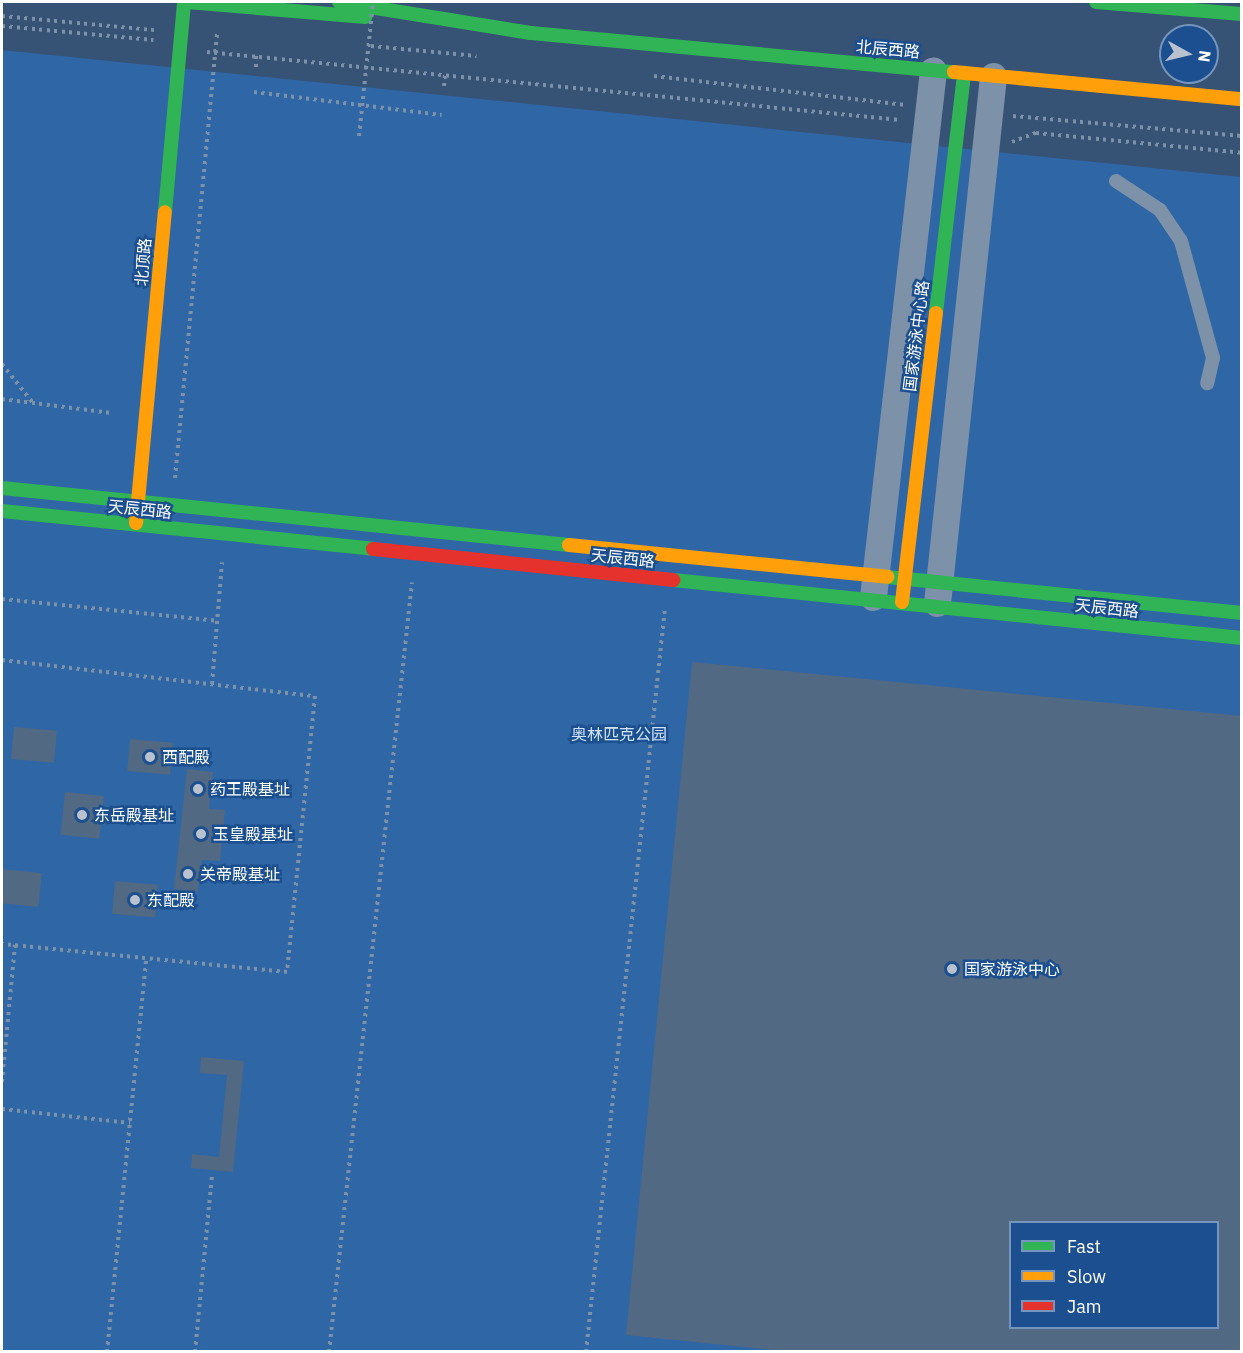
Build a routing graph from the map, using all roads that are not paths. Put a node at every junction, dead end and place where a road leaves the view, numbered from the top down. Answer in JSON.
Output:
{"nodes":[{"id":1,"x":185,"y":2,"type":"edge"},
{"id":2,"x":339,"y":2,"type":"edge"},
{"id":3,"x":1096,"y":2,"type":"edge"},
{"id":4,"x":1242,"y":14,"type":"edge"},
{"id":5,"x":531,"y":33,"type":"junction"},
{"id":6,"x":933,"y":70,"type":"junction"},
{"id":7,"x":964,"y":73,"type":"junction"},
{"id":8,"x":993,"y":76,"type":"junction"},
{"id":9,"x":1242,"y":99,"type":"edge"},
{"id":10,"x":1116,"y":182,"type":"dead end"},
{"id":11,"x":1207,"y":383,"type":"dead end"},
{"id":12,"x":2,"y":488,"type":"edge"},
{"id":13,"x":138,"y":502,"type":"junction"},
{"id":14,"x":2,"y":511,"type":"edge"},
{"id":15,"x":136,"y":525,"type":"junction"},
{"id":16,"x":904,"y":579,"type":"junction"},
{"id":17,"x":874,"y":589,"type":"junction"},
{"id":18,"x":938,"y":595,"type":"junction"},
{"id":19,"x":902,"y":603,"type":"junction"},
{"id":20,"x":1242,"y":613,"type":"edge"},
{"id":21,"x":1242,"y":638,"type":"edge"}],
"edges":[{"from":1,"to":5,"type":"street","name":"北辰西路"},
{"from":1,"to":13,"type":"street","name":"北顶路"},
{"from":2,"to":5,"type":"street","name":"北辰西路"},
{"from":3,"to":4,"type":"street"},
{"from":5,"to":6,"type":"street","name":"北辰西路"},
{"from":6,"to":7,"type":"street","name":"北辰西路"},
{"from":6,"to":17,"type":"street"},
{"from":7,"to":8,"type":"street","name":"北辰西路"},
{"from":7,"to":16,"type":"street","name":"国家游泳中心路"},
{"from":8,"to":9,"type":"street","name":"北辰西路"},
{"from":8,"to":18,"type":"street"},
{"from":10,"to":11,"type":"lane"},
{"from":12,"to":13,"type":"street","name":"天辰西路"},
{"from":13,"to":15,"type":"street","name":"北顶路"},
{"from":13,"to":17,"type":"street","name":"天辰西路"},
{"from":14,"to":15,"type":"street","name":"天辰西路"},
{"from":15,"to":17,"type":"street","name":"天辰西路"},
{"from":16,"to":17,"type":"street","name":"天辰西路"},
{"from":16,"to":18,"type":"street","name":"天辰西路"},
{"from":16,"to":19,"type":"street","name":"国家游泳中心路"},
{"from":17,"to":19,"type":"street","name":"天辰西路"},
{"from":18,"to":19,"type":"street","name":"天辰西路"},
{"from":18,"to":20,"type":"street","name":"天辰西路"},
{"from":18,"to":21,"type":"street","name":"天辰西路"}]}
